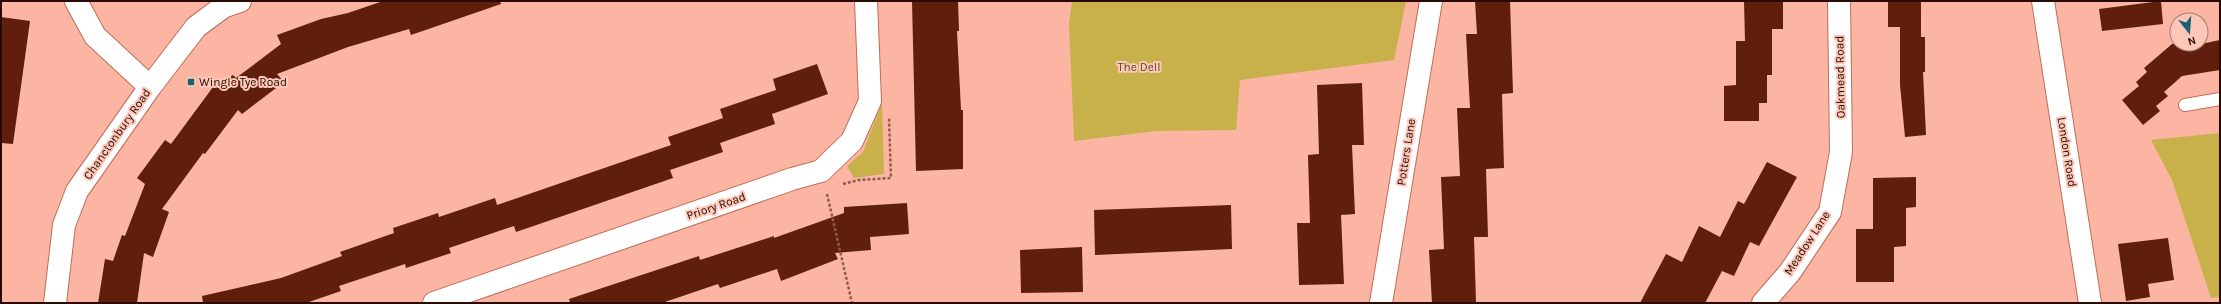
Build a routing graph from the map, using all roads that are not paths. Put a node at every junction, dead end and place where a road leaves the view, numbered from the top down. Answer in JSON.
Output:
{"nodes":[{"id":1,"x":76,"y":1,"type":"edge"},
{"id":2,"x":240,"y":1,"type":"edge"},
{"id":3,"x":866,"y":1,"type":"edge"},
{"id":4,"x":1431,"y":1,"type":"edge"},
{"id":5,"x":1839,"y":1,"type":"edge"},
{"id":6,"x":2043,"y":1,"type":"edge"},
{"id":7,"x":150,"y":87,"type":"junction"},
{"id":8,"x":2220,"y":99,"type":"edge"},
{"id":9,"x":2185,"y":105,"type":"dead end"},
{"id":10,"x":1841,"y":152,"type":"joint"},
{"id":11,"x":55,"y":303,"type":"edge"},
{"id":12,"x":434,"y":303,"type":"edge"},
{"id":13,"x":1381,"y":303,"type":"edge"},
{"id":14,"x":1763,"y":303,"type":"edge"},
{"id":15,"x":2090,"y":303,"type":"edge"}],
"edges":[{"from":1,"to":7,"type":"street"},
{"from":2,"to":7,"type":"street","name":"Chanctonbury Road"},
{"from":3,"to":12,"type":"street","name":"Priory Road"},
{"from":4,"to":13,"type":"street","name":"Potters Lane"},
{"from":5,"to":10,"type":"street","name":"Oakmead Road"},
{"from":6,"to":15,"type":"street","name":"London Road"},
{"from":7,"to":11,"type":"street","name":"Chanctonbury Road"},
{"from":8,"to":9,"type":"lane"},
{"from":10,"to":14,"type":"street","name":"Meadow Lane"}]}
